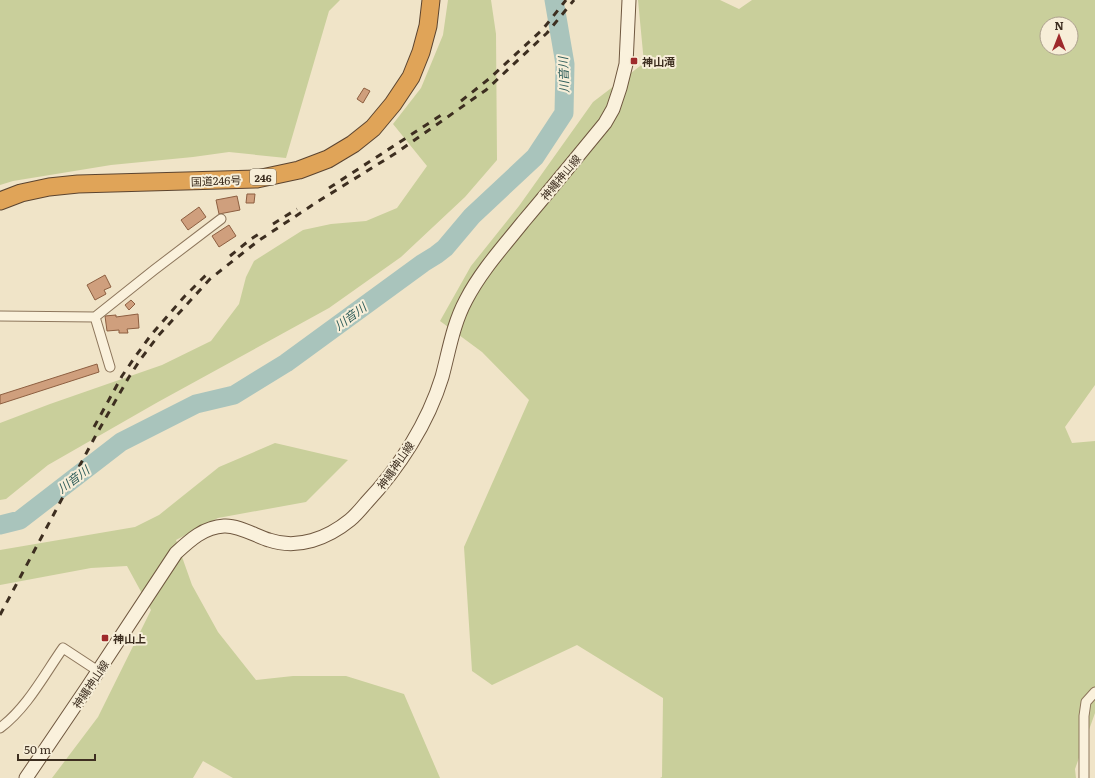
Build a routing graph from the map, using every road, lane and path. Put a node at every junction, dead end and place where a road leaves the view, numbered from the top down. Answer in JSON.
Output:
{"nodes":[{"id":1,"x":431,"y":0,"type":"edge"},
{"id":2,"x":629,"y":0,"type":"edge"},
{"id":3,"x":0,"y":201,"type":"edge"},
{"id":4,"x":222,"y":219,"type":"dead end"},
{"id":5,"x":0,"y":316,"type":"edge"},
{"id":6,"x":95,"y":317,"type":"junction"},
{"id":7,"x":110,"y":367,"type":"dead end"},
{"id":8,"x":98,"y":672,"type":"junction"},
{"id":9,"x":1095,"y":692,"type":"edge"},
{"id":10,"x":0,"y":728,"type":"edge"},
{"id":11,"x":26,"y":778,"type":"edge"},
{"id":12,"x":1084,"y":778,"type":"edge"}],
"edges":[{"from":1,"to":3,"type":"highway","name":"国道246号","number":"246"},
{"from":2,"to":8,"type":"main road","name":"神縄神山線"},
{"from":4,"to":6,"type":"street"},
{"from":5,"to":6,"type":"street"},
{"from":6,"to":7,"type":"street"},
{"from":8,"to":10,"type":"street"},
{"from":8,"to":11,"type":"main road","name":"神縄神山線"},
{"from":9,"to":12,"type":"street"}]}
